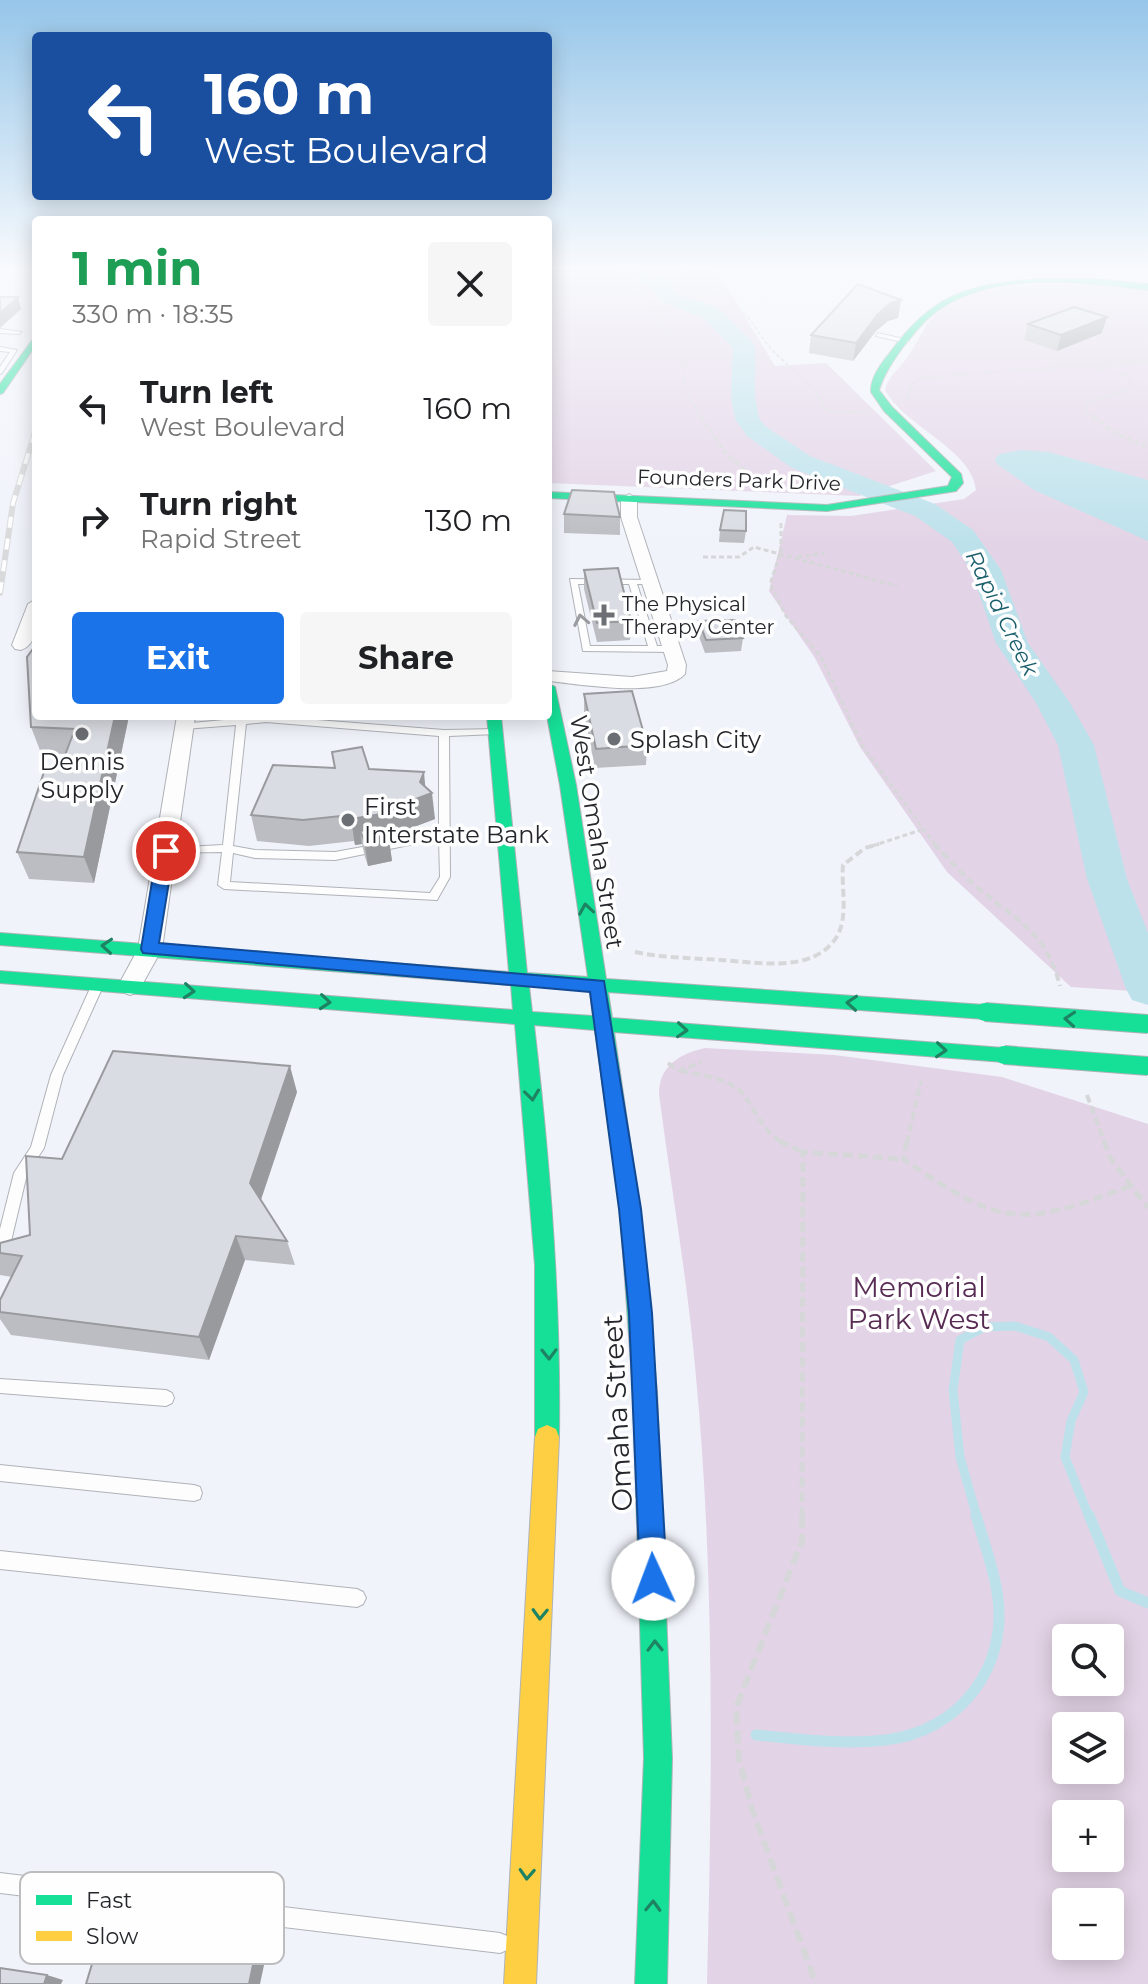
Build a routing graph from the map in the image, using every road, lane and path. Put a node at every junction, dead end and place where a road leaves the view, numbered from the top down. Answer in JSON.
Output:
{"nodes":[{"id":1,"x":6,"y":361,"type":"edge"},
{"id":2,"x":683,"y":361,"type":"edge"},
{"id":3,"x":783,"y":361,"type":"edge"},
{"id":4,"x":891,"y":361,"type":"edge"},
{"id":5,"x":1148,"y":361,"type":"edge"},
{"id":6,"x":1076,"y":365,"type":"junction"},
{"id":7,"x":0,"y":391,"type":"edge"},
{"id":8,"x":888,"y":409,"type":"junction"},
{"id":9,"x":1148,"y":447,"type":"edge"},
{"id":10,"x":552,"y":495,"type":"edge"},
{"id":11,"x":629,"y":499,"type":"junction"},
{"id":12,"x":780,"y":506,"type":"junction"},
{"id":13,"x":825,"y":553,"type":"dead end"},
{"id":14,"x":780,"y":555,"type":"junction"},
{"id":15,"x":703,"y":557,"type":"dead end"},
{"id":16,"x":794,"y":557,"type":"junction"},
{"id":17,"x":641,"y":582,"type":"junction"},
{"id":18,"x":897,"y":586,"type":"dead end"},
{"id":19,"x":32,"y":625,"type":"edge"},
{"id":20,"x":0,"y":644,"type":"edge"},
{"id":21,"x":28,"y":646,"type":"edge"},
{"id":22,"x":653,"y":649,"type":"junction"},
{"id":23,"x":672,"y":649,"type":"junction"},
{"id":24,"x":552,"y":676,"type":"edge"},
{"id":25,"x":552,"y":707,"type":"edge"},
{"id":26,"x":258,"y":720,"type":"edge"},
{"id":27,"x":279,"y":720,"type":"edge"},
{"id":28,"x":185,"y":721,"type":"edge"},
{"id":29,"x":241,"y":722,"type":"junction"},
{"id":30,"x":495,"y":724,"type":"edge"},
{"id":31,"x":444,"y":733,"type":"junction"},
{"id":32,"x":921,"y":830,"type":"junction"},
{"id":33,"x":445,"y":835,"type":"junction"},
{"id":34,"x":228,"y":848,"type":"junction"},
{"id":35,"x":166,"y":851,"type":"junction"},
{"id":36,"x":0,"y":939,"type":"edge"},
{"id":37,"x":150,"y":949,"type":"junction"},
{"id":38,"x":635,"y":952,"type":"dead end"},
{"id":39,"x":0,"y":977,"type":"edge"},
{"id":40,"x":519,"y":979,"type":"junction"},
{"id":41,"x":98,"y":984,"type":"junction"},
{"id":42,"x":130,"y":986,"type":"junction"},
{"id":43,"x":598,"y":986,"type":"junction"},
{"id":44,"x":1061,"y":987,"type":"dead end"},
{"id":45,"x":523,"y":1018,"type":"junction"},
{"id":46,"x":604,"y":1024,"type":"junction"},
{"id":47,"x":1148,"y":1024,"type":"edge"},
{"id":48,"x":1148,"y":1066,"type":"edge"},
{"id":49,"x":679,"y":1071,"type":"dead end"},
{"id":50,"x":921,"y":1081,"type":"dead end"},
{"id":51,"x":1086,"y":1093,"type":"dead end"},
{"id":52,"x":803,"y":1152,"type":"junction"},
{"id":53,"x":903,"y":1159,"type":"junction"},
{"id":54,"x":1130,"y":1186,"type":"junction"},
{"id":55,"x":1148,"y":1208,"type":"edge"},
{"id":56,"x":0,"y":1258,"type":"edge"},
{"id":57,"x":0,"y":1386,"type":"edge"},
{"id":58,"x":166,"y":1398,"type":"dead end"},
{"id":59,"x":0,"y":1473,"type":"edge"},
{"id":60,"x":194,"y":1493,"type":"dead end"},
{"id":61,"x":0,"y":1560,"type":"edge"},
{"id":62,"x":357,"y":1598,"type":"dead end"},
{"id":63,"x":0,"y":1883,"type":"edge"},
{"id":64,"x":20,"y":1885,"type":"edge"},
{"id":65,"x":284,"y":1917,"type":"edge"},
{"id":66,"x":523,"y":1946,"type":"junction"},
{"id":67,"x":520,"y":1984,"type":"edge"},
{"id":68,"x":651,"y":1984,"type":"edge"},
{"id":69,"x":816,"y":1984,"type":"edge"}],
"edges":[{"from":1,"to":7,"type":"main road"},
{"from":2,"to":12,"type":"path"},
{"from":3,"to":8,"type":"path"},
{"from":4,"to":8,"type":"main road"},
{"from":5,"to":6,"type":"path"},
{"from":6,"to":8,"type":"path"},
{"from":6,"to":9,"type":"path"},
{"from":8,"to":12,"type":"main road","name":"Founders Park Drive"},
{"from":10,"to":11,"type":"main road","name":"Founders Park Drive"},
{"from":11,"to":12,"type":"main road","name":"Founders Park Drive"},
{"from":11,"to":17,"type":"street"},
{"from":12,"to":14,"type":"path"},
{"from":13,"to":16,"type":"path"},
{"from":14,"to":15,"type":"path"},
{"from":14,"to":16,"type":"path"},
{"from":14,"to":32,"type":"path"},
{"from":16,"to":18,"type":"path"},
{"from":17,"to":22,"type":"lane"},
{"from":22,"to":17,"type":"lane","one_way":true},
{"from":17,"to":23,"type":"street"},
{"from":19,"to":21,"type":"street"},
{"from":20,"to":21,"type":"street"},
{"from":22,"to":23,"type":"lane"},
{"from":23,"to":24,"type":"street"},
{"from":43,"to":25,"type":"main road","name":"West Omaha Street","one_way":true},
{"from":26,"to":29,"type":"lane"},
{"from":27,"to":31,"type":"lane"},
{"from":28,"to":29,"type":"lane"},
{"from":28,"to":35,"type":"street"},
{"from":29,"to":34,"type":"lane"},
{"from":30,"to":31,"type":"lane"},
{"from":30,"to":40,"type":"main road"},
{"from":31,"to":33,"type":"lane"},
{"from":32,"to":38,"type":"path"},
{"from":32,"to":44,"type":"path"},
{"from":33,"to":34,"type":"lane"},
{"from":33,"to":34,"type":"lane"},
{"from":34,"to":35,"type":"lane"},
{"from":35,"to":37,"type":"street"},
{"from":37,"to":36,"type":"main road","one_way":true},
{"from":37,"to":40,"type":"main road"},
{"from":37,"to":42,"type":"street"},
{"from":39,"to":41,"type":"main road"},
{"from":40,"to":43,"type":"main road"},
{"from":40,"to":45,"type":"main road"},
{"from":41,"to":42,"type":"main road"},
{"from":41,"to":56,"type":"lane"},
{"from":42,"to":45,"type":"main road","one_way":true},
{"from":43,"to":46,"type":"main road","name":"Omaha Street"},
{"from":47,"to":43,"type":"main road","one_way":true,"bridge":true},
{"from":45,"to":46,"type":"main road"},
{"from":45,"to":66,"type":"main road","one_way":true},
{"from":46,"to":48,"type":"main road","one_way":true,"bridge":true},
{"from":68,"to":46,"type":"main road","name":"Omaha Street","one_way":true},
{"from":49,"to":52,"type":"path"},
{"from":50,"to":53,"type":"path"},
{"from":51,"to":54,"type":"path"},
{"from":52,"to":53,"type":"path"},
{"from":52,"to":69,"type":"path"},
{"from":53,"to":54,"type":"path"},
{"from":54,"to":55,"type":"path"},
{"from":57,"to":58,"type":"lane"},
{"from":59,"to":60,"type":"lane"},
{"from":61,"to":62,"type":"lane"},
{"from":63,"to":64,"type":"lane"},
{"from":65,"to":66,"type":"lane"},
{"from":66,"to":67,"type":"main road"}]}
